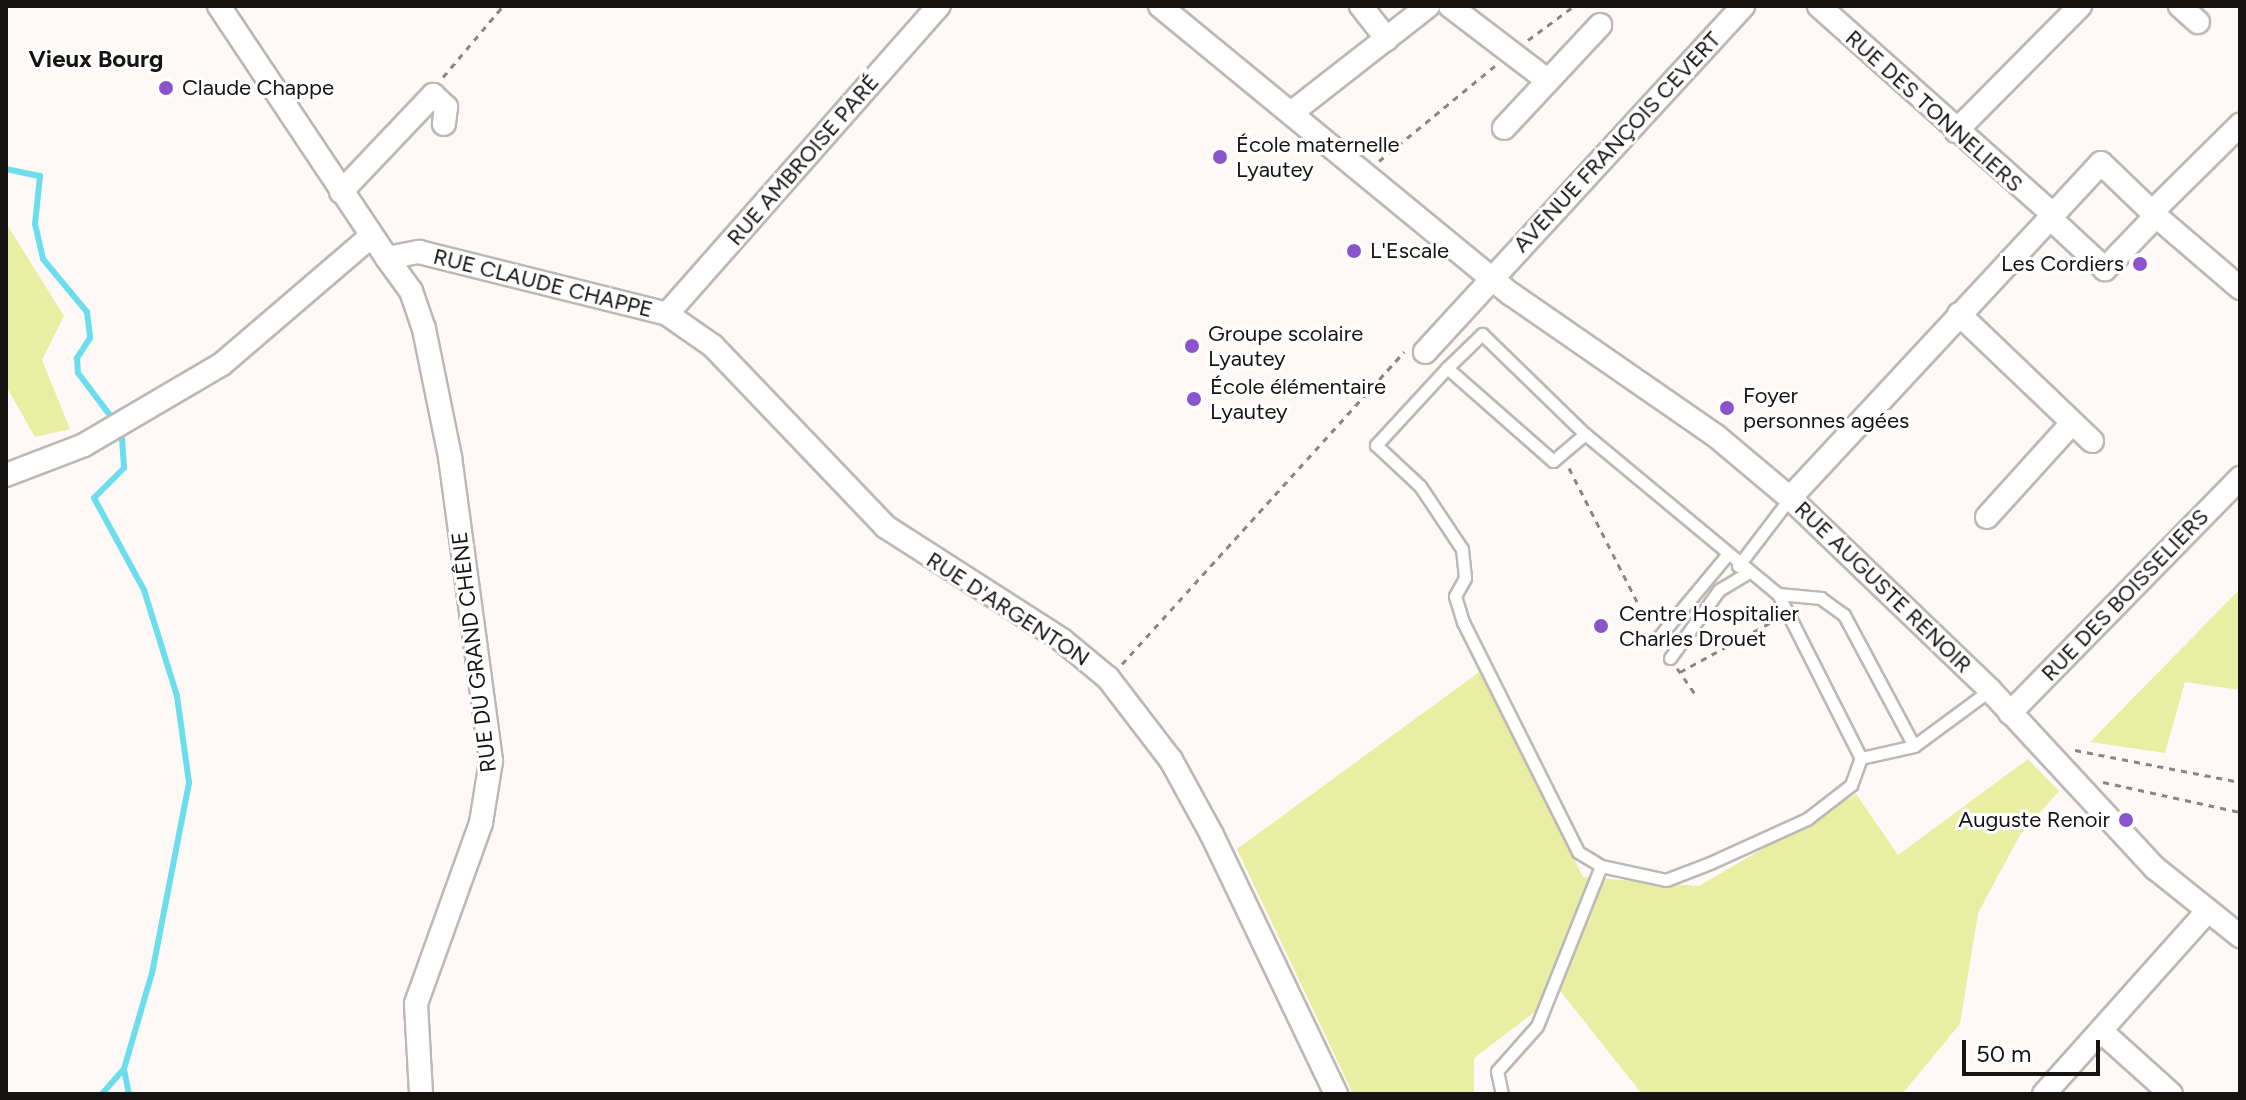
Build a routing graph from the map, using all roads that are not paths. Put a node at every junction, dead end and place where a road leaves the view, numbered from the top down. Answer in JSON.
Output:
{"nodes":[{"id":1,"x":220,"y":6,"type":"edge"},
{"id":2,"x":939,"y":6,"type":"edge"},
{"id":3,"x":1160,"y":6,"type":"edge"},
{"id":4,"x":1361,"y":6,"type":"edge"},
{"id":5,"x":1428,"y":6,"type":"edge"},
{"id":6,"x":1450,"y":6,"type":"edge"},
{"id":7,"x":1819,"y":6,"type":"edge"},
{"id":8,"x":2080,"y":6,"type":"edge"},
{"id":9,"x":2180,"y":6,"type":"edge"},
{"id":10,"x":1735,"y":9,"type":"edge"},
{"id":11,"x":2198,"y":22,"type":"dead end"},
{"id":12,"x":1600,"y":25,"type":"dead end"},
{"id":13,"x":1387,"y":39,"type":"junction"},
{"id":14,"x":1547,"y":80,"type":"junction"},
{"id":15,"x":1295,"y":110,"type":"junction"},
{"id":16,"x":444,"y":124,"type":"dead end"},
{"id":17,"x":2240,"y":125,"type":"edge"},
{"id":18,"x":1504,"y":128,"type":"dead end"},
{"id":19,"x":1956,"y":131,"type":"junction"},
{"id":20,"x":341,"y":192,"type":"junction"},
{"id":21,"x":2155,"y":212,"type":"junction"},
{"id":22,"x":2051,"y":216,"type":"junction"},
{"id":23,"x":369,"y":238,"type":"junction"},
{"id":24,"x":387,"y":258,"type":"junction"},
{"id":25,"x":1492,"y":278,"type":"junction"},
{"id":26,"x":2240,"y":288,"type":"edge"},
{"id":27,"x":667,"y":314,"type":"junction"},
{"id":28,"x":1959,"y":314,"type":"junction"},
{"id":29,"x":1425,"y":352,"type":"road end"},
{"id":30,"x":1447,"y":368,"type":"junction"},
{"id":31,"x":2072,"y":423,"type":"junction"},
{"id":32,"x":1585,"y":434,"type":"junction"},
{"id":33,"x":2092,"y":441,"type":"dead end"},
{"id":34,"x":6,"y":475,"type":"edge"},
{"id":35,"x":2240,"y":478,"type":"edge"},
{"id":36,"x":1790,"y":498,"type":"junction"},
{"id":37,"x":1987,"y":517,"type":"dead end"},
{"id":38,"x":1726,"y":556,"type":"junction"},
{"id":39,"x":1742,"y":570,"type":"junction"},
{"id":40,"x":1778,"y":594,"type":"junction"},
{"id":41,"x":1658,"y":638,"type":"road end"},
{"id":42,"x":1670,"y":658,"type":"road end"},
{"id":43,"x":1990,"y":690,"type":"junction"},
{"id":44,"x":2010,"y":713,"type":"junction"},
{"id":45,"x":1914,"y":746,"type":"junction"},
{"id":46,"x":1861,"y":758,"type":"junction"},
{"id":47,"x":1601,"y":866,"type":"junction"},
{"id":48,"x":2207,"y":912,"type":"junction"},
{"id":49,"x":2240,"y":936,"type":"edge"},
{"id":50,"x":2101,"y":1031,"type":"junction"},
{"id":51,"x":421,"y":1094,"type":"edge"},
{"id":52,"x":1336,"y":1094,"type":"edge"},
{"id":53,"x":1502,"y":1094,"type":"edge"},
{"id":54,"x":2044,"y":1094,"type":"edge"},
{"id":55,"x":2171,"y":1094,"type":"edge"}],
"edges":[{"from":1,"to":20,"type":"street"},
{"from":2,"to":27,"type":"street","name":"RUE AMBROISE PARÉ"},
{"from":3,"to":15,"type":"street","name":"RUE AUGUSTE RENOIR"},
{"from":4,"to":13,"type":"street"},
{"from":5,"to":13,"type":"street"},
{"from":6,"to":14,"type":"street"},
{"from":7,"to":19,"type":"street","name":"RUE DES TONNELIERS"},
{"from":8,"to":19,"type":"street"},
{"from":9,"to":11,"type":"street"},
{"from":10,"to":25,"type":"street","name":"AVENUE FRANÇOIS CEVERT"},
{"from":12,"to":14,"type":"street"},
{"from":13,"to":15,"type":"street"},
{"from":14,"to":18,"type":"street"},
{"from":15,"to":25,"type":"street","name":"RUE AUGUSTE RENOIR"},
{"from":16,"to":20,"type":"street"},
{"from":17,"to":21,"type":"street"},
{"from":19,"to":22,"type":"street","name":"RUE DES TONNELIERS"},
{"from":20,"to":23,"type":"street"},
{"from":21,"to":22,"type":"street"},
{"from":21,"to":22,"type":"street","name":"RUE DES TONNELIERS"},
{"from":21,"to":26,"type":"street"},
{"from":22,"to":28,"type":"street"},
{"from":23,"to":24,"type":"street"},
{"from":23,"to":34,"type":"street"},
{"from":24,"to":27,"type":"street","name":"RUE CLAUDE CHAPPE"},
{"from":24,"to":51,"type":"street","name":"RUE DU GRAND CHÊNE"},
{"from":25,"to":29,"type":"street","name":"AVENUE FRANÇOIS CEVERT"},
{"from":25,"to":36,"type":"street","name":"RUE AUGUSTE RENOIR"},
{"from":27,"to":52,"type":"street","name":"RUE D'ARGENTON"},
{"from":28,"to":31,"type":"street"},
{"from":28,"to":36,"type":"street"},
{"from":30,"to":32,"type":"lane"},
{"from":30,"to":32,"type":"lane"},
{"from":30,"to":47,"type":"lane"},
{"from":31,"to":33,"type":"street"},
{"from":31,"to":37,"type":"street"},
{"from":32,"to":38,"type":"lane"},
{"from":35,"to":44,"type":"street","name":"RUE DES BOISSELIERS"},
{"from":36,"to":39,"type":"lane"},
{"from":36,"to":43,"type":"street","name":"RUE AUGUSTE RENOIR"},
{"from":38,"to":39,"type":"lane"},
{"from":38,"to":41,"type":"lane"},
{"from":39,"to":40,"type":"lane"},
{"from":39,"to":42,"type":"lane"},
{"from":40,"to":45,"type":"lane"},
{"from":40,"to":46,"type":"lane"},
{"from":43,"to":44,"type":"street","name":"RUE AUGUSTE RENOIR"},
{"from":43,"to":45,"type":"lane"},
{"from":44,"to":48,"type":"street","name":"RUE AUGUSTE RENOIR"},
{"from":45,"to":46,"type":"lane"},
{"from":46,"to":47,"type":"lane"},
{"from":47,"to":53,"type":"lane"},
{"from":48,"to":49,"type":"street","name":"RUE AUGUSTE RENOIR"},
{"from":48,"to":50,"type":"street"},
{"from":50,"to":54,"type":"street"},
{"from":50,"to":55,"type":"street"}]}
